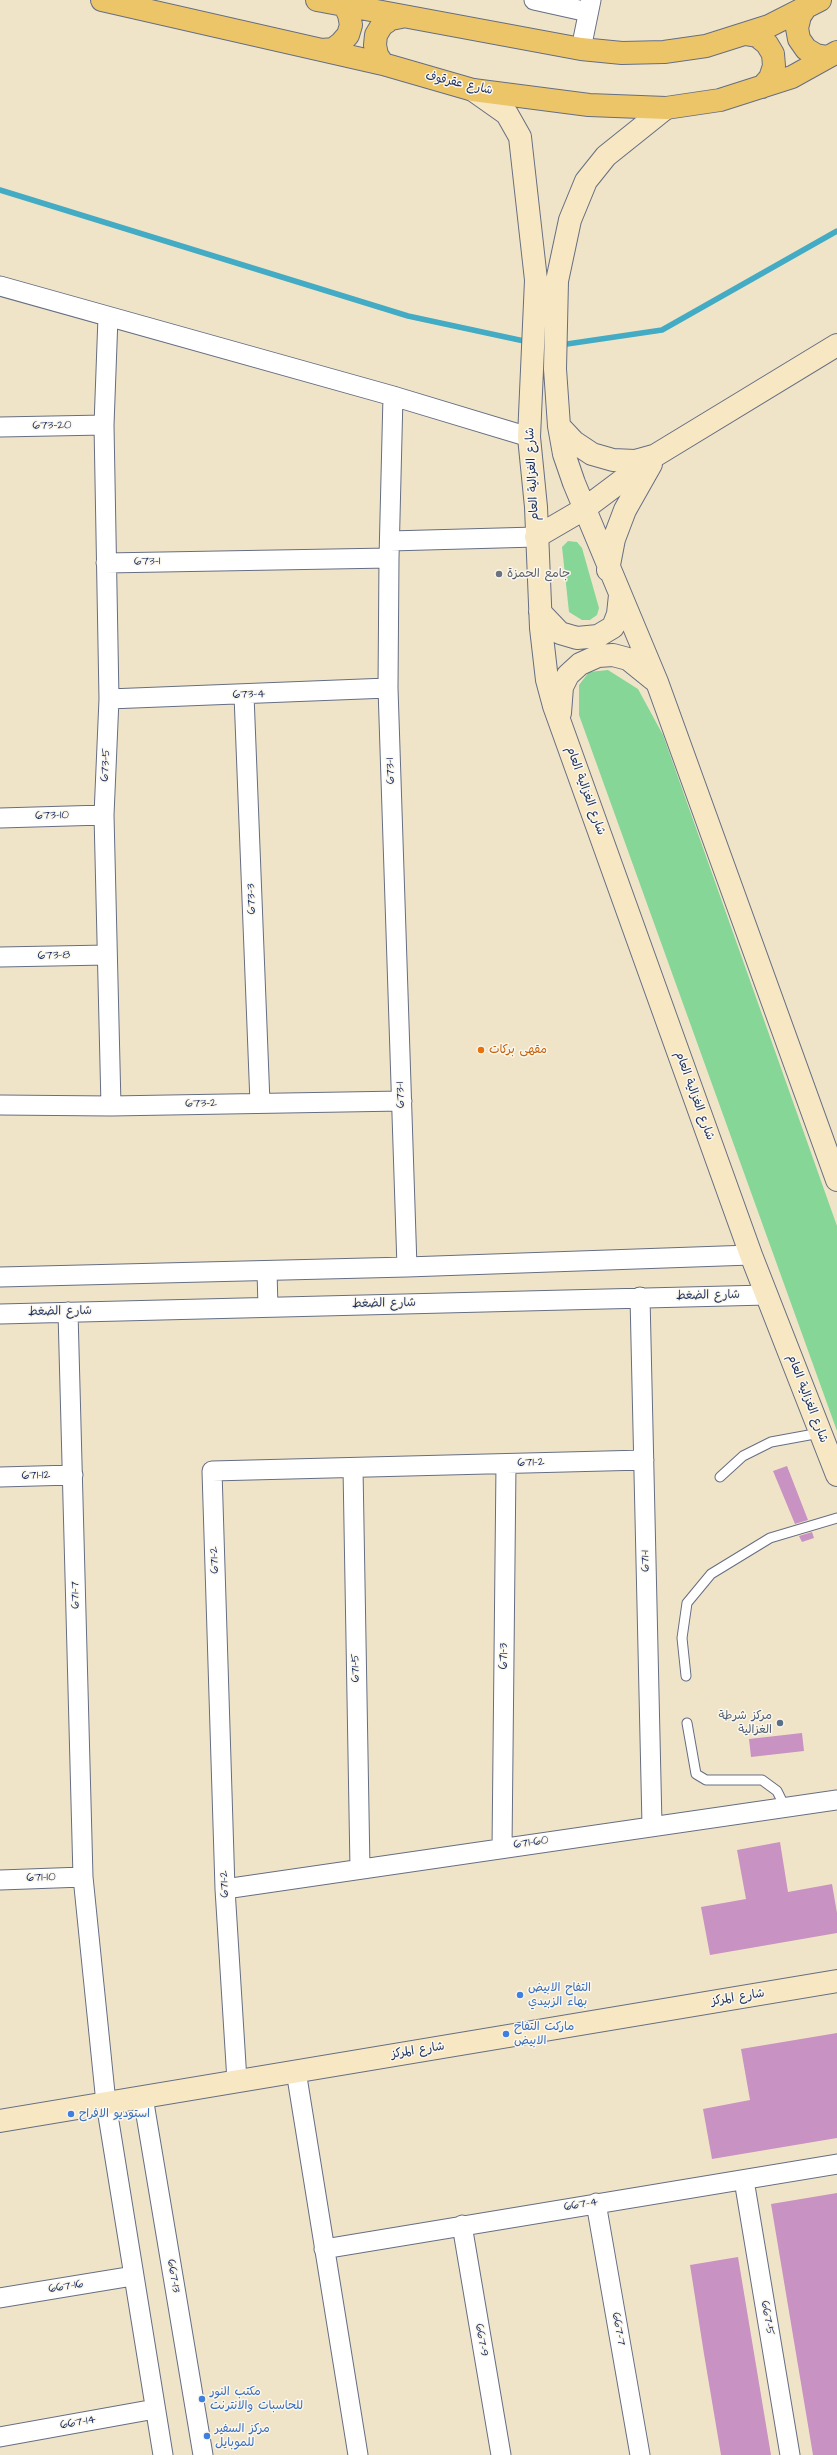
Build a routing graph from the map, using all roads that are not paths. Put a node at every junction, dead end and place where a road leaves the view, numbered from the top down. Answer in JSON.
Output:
{"nodes":[{"id":1,"x":102,"y":0,"type":"edge"},
{"id":2,"x":317,"y":0,"type":"edge"},
{"id":3,"x":534,"y":0,"type":"edge"},
{"id":4,"x":813,"y":4,"type":"edge"},
{"id":5,"x":345,"y":6,"type":"junction"},
{"id":6,"x":590,"y":6,"type":"edge"},
{"id":7,"x":401,"y":17,"type":"junction"},
{"id":8,"x":745,"y":34,"type":"junction"},
{"id":9,"x":581,"y":49,"type":"junction"},
{"id":10,"x":322,"y":50,"type":"junction"},
{"id":11,"x":832,"y":54,"type":"edge"},
{"id":12,"x":383,"y":64,"type":"junction"},
{"id":13,"x":762,"y":87,"type":"junction"},
{"id":14,"x":473,"y":90,"type":"junction"},
{"id":15,"x":666,"y":108,"type":"junction"},
{"id":16,"x":0,"y":286,"type":"edge"},
{"id":17,"x":108,"y":317,"type":"junction"},
{"id":18,"x":837,"y":345,"type":"edge"},
{"id":19,"x":393,"y":396,"type":"junction"},
{"id":20,"x":104,"y":425,"type":"junction"},
{"id":21,"x":559,"y":426,"type":"junction"},
{"id":22,"x":0,"y":427,"type":"edge"},
{"id":23,"x":529,"y":437,"type":"junction"},
{"id":24,"x":656,"y":456,"type":"junction"},
{"id":25,"x":584,"y":509,"type":"junction"},
{"id":26,"x":536,"y":537,"type":"junction"},
{"id":27,"x":390,"y":550,"type":"junction"},
{"id":28,"x":106,"y":563,"type":"junction"},
{"id":29,"x":608,"y":570,"type":"junction"},
{"id":30,"x":620,"y":595,"type":"junction"},
{"id":31,"x":540,"y":612,"type":"junction"},
{"id":32,"x":657,"y":682,"type":"junction"},
{"id":33,"x":388,"y":688,"type":"junction"},
{"id":34,"x":244,"y":696,"type":"junction"},
{"id":35,"x":109,"y":699,"type":"junction"},
{"id":36,"x":559,"y":720,"type":"junction"},
{"id":37,"x":104,"y":814,"type":"junction"},
{"id":38,"x":0,"y":818,"type":"edge"},
{"id":39,"x":107,"y":954,"type":"junction"},
{"id":40,"x":0,"y":957,"type":"edge"},
{"id":41,"x":402,"y":1101,"type":"junction"},
{"id":42,"x":260,"y":1103,"type":"junction"},
{"id":43,"x":0,"y":1105,"type":"edge"},
{"id":44,"x":111,"y":1106,"type":"junction"},
{"id":45,"x":837,"y":1180,"type":"edge"},
{"id":46,"x":751,"y":1255,"type":"junction"},
{"id":47,"x":407,"y":1267,"type":"junction"},
{"id":48,"x":267,"y":1271,"type":"junction"},
{"id":49,"x":0,"y":1277,"type":"edge"},
{"id":50,"x":767,"y":1295,"type":"junction"},
{"id":51,"x":640,"y":1297,"type":"junction"},
{"id":52,"x":268,"y":1307,"type":"junction"},
{"id":53,"x":68,"y":1312,"type":"junction"},
{"id":54,"x":0,"y":1314,"type":"edge"},
{"id":55,"x":820,"y":1433,"type":"junction"},
{"id":56,"x":644,"y":1460,"type":"junction"},
{"id":57,"x":506,"y":1464,"type":"junction"},
{"id":58,"x":353,"y":1468,"type":"junction"},
{"id":59,"x":73,"y":1475,"type":"junction"},
{"id":60,"x":837,"y":1475,"type":"edge"},
{"id":61,"x":0,"y":1477,"type":"edge"},
{"id":62,"x":720,"y":1477,"type":"dead end"},
{"id":63,"x":837,"y":1518,"type":"edge"},
{"id":64,"x":686,"y":1676,"type":"dead end"},
{"id":65,"x":687,"y":1723,"type":"dead end"},
{"id":66,"x":837,"y":1800,"type":"edge"},
{"id":67,"x":785,"y":1807,"type":"junction"},
{"id":68,"x":652,"y":1825,"type":"junction"},
{"id":69,"x":502,"y":1848,"type":"junction"},
{"id":70,"x":360,"y":1869,"type":"junction"},
{"id":71,"x":83,"y":1877,"type":"junction"},
{"id":72,"x":0,"y":1880,"type":"edge"},
{"id":73,"x":225,"y":1889,"type":"junction"},
{"id":74,"x":837,"y":1981,"type":"edge"},
{"id":75,"x":296,"y":2071,"type":"junction"},
{"id":76,"x":237,"y":2081,"type":"junction"},
{"id":77,"x":144,"y":2097,"type":"junction"},
{"id":78,"x":106,"y":2103,"type":"junction"},
{"id":79,"x":0,"y":2121,"type":"edge"},
{"id":80,"x":837,"y":2164,"type":"edge"},
{"id":81,"x":744,"y":2180,"type":"junction"},
{"id":82,"x":596,"y":2203,"type":"junction"},
{"id":83,"x":462,"y":2225,"type":"junction"},
{"id":84,"x":324,"y":2248,"type":"junction"},
{"id":85,"x":133,"y":2276,"type":"junction"},
{"id":86,"x":0,"y":2298,"type":"edge"},
{"id":87,"x":155,"y":2409,"type":"junction"},
{"id":88,"x":0,"y":2437,"type":"edge"},
{"id":89,"x":163,"y":2455,"type":"edge"},
{"id":90,"x":203,"y":2455,"type":"edge"},
{"id":91,"x":358,"y":2455,"type":"edge"},
{"id":92,"x":501,"y":2455,"type":"edge"},
{"id":93,"x":640,"y":2455,"type":"edge"},
{"id":94,"x":790,"y":2455,"type":"edge"}],
"edges":[{"from":1,"to":10,"type":"main road","name":"شارع عقرقوف"},
{"from":2,"to":5,"type":"main road"},
{"from":3,"to":6,"type":"street"},
{"from":4,"to":8,"type":"main road"},
{"from":4,"to":11,"type":"main road"},
{"from":5,"to":7,"type":"main road"},
{"from":5,"to":10,"type":"main road"},
{"from":6,"to":9,"type":"street"},
{"from":7,"to":9,"type":"main road"},
{"from":7,"to":12,"type":"main road"},
{"from":8,"to":9,"type":"main road"},
{"from":8,"to":13,"type":"main road"},
{"from":10,"to":12,"type":"main road","name":"شارع عقرقوف"},
{"from":11,"to":13,"type":"main road","name":"شارع عقرقوف"},
{"from":12,"to":14,"type":"main road","name":"شارع عقرقوف"},
{"from":13,"to":15,"type":"main road","name":"شارع عقرقوف"},
{"from":14,"to":15,"type":"main road","name":"شارع عقرقوف"},
{"from":14,"to":23,"type":"main road","name":"شارع الغزالية العام"},
{"from":15,"to":21,"type":"main road"},
{"from":16,"to":17,"type":"street"},
{"from":17,"to":19,"type":"street"},
{"from":17,"to":20,"type":"street","name":"673-5"},
{"from":18,"to":24,"type":"main road"},
{"from":19,"to":23,"type":"street"},
{"from":19,"to":27,"type":"street"},
{"from":20,"to":22,"type":"street","name":"673-20"},
{"from":20,"to":28,"type":"street","name":"673-5"},
{"from":21,"to":24,"type":"main road"},
{"from":21,"to":25,"type":"main road"},
{"from":23,"to":26,"type":"main road","name":"شارع الغزالية العام"},
{"from":24,"to":25,"type":"main road"},
{"from":24,"to":29,"type":"main road"},
{"from":25,"to":26,"type":"main road"},
{"from":25,"to":29,"type":"main road"},
{"from":26,"to":27,"type":"street"},
{"from":26,"to":31,"type":"main road","name":"شارع الغزالية العام"},
{"from":27,"to":28,"type":"street","name":"673-1"},
{"from":27,"to":33,"type":"street","name":"673-1"},
{"from":28,"to":35,"type":"street","name":"673-5"},
{"from":29,"to":30,"type":"main road"},
{"from":30,"to":31,"type":"main road"},
{"from":30,"to":32,"type":"main road"},
{"from":31,"to":36,"type":"main road","name":"شارع الغزالية العام"},
{"from":32,"to":36,"type":"main road"},
{"from":32,"to":45,"type":"main road"},
{"from":33,"to":34,"type":"street","name":"673-4"},
{"from":33,"to":41,"type":"street","name":"673-1"},
{"from":34,"to":35,"type":"street","name":"673-4"},
{"from":34,"to":42,"type":"street","name":"673-3"},
{"from":35,"to":37,"type":"street","name":"673-5"},
{"from":36,"to":46,"type":"main road","name":"شارع الغزالية العام"},
{"from":37,"to":38,"type":"street","name":"673-10"},
{"from":37,"to":39,"type":"street","name":"673-5"},
{"from":39,"to":40,"type":"street","name":"673-8"},
{"from":39,"to":44,"type":"street","name":"673-5"},
{"from":41,"to":42,"type":"street","name":"673-2"},
{"from":41,"to":47,"type":"street","name":"673-1"},
{"from":42,"to":44,"type":"street","name":"673-2"},
{"from":43,"to":44,"type":"street","name":"673-2"},
{"from":46,"to":47,"type":"street"},
{"from":46,"to":50,"type":"main road","name":"شارع الغزالية العام"},
{"from":47,"to":48,"type":"street"},
{"from":48,"to":49,"type":"street"},
{"from":48,"to":52,"type":"street"},
{"from":50,"to":51,"type":"street","name":"شارع الضغط"},
{"from":50,"to":55,"type":"main road","name":"شارع الغزالية العام"},
{"from":51,"to":52,"type":"street","name":"شارع الضغط"},
{"from":51,"to":56,"type":"street","name":"671-1"},
{"from":52,"to":53,"type":"street","name":"شارع الضغط"},
{"from":53,"to":54,"type":"street","name":"شارع الضغط"},
{"from":53,"to":59,"type":"street","name":"671-7"},
{"from":55,"to":60,"type":"main road","name":"شارع الغزالية العام"},
{"from":55,"to":62,"type":"lane"},
{"from":56,"to":57,"type":"street","name":"671-2"},
{"from":56,"to":68,"type":"street","name":"671-1"},
{"from":57,"to":58,"type":"street","name":"671-2"},
{"from":57,"to":69,"type":"street","name":"671-3"},
{"from":58,"to":70,"type":"street","name":"671-5"},
{"from":58,"to":73,"type":"street","name":"671-2"},
{"from":59,"to":61,"type":"street","name":"671-12"},
{"from":59,"to":71,"type":"street","name":"671-7"},
{"from":63,"to":64,"type":"lane"},
{"from":65,"to":67,"type":"lane"},
{"from":66,"to":67,"type":"street","name":"671-60"},
{"from":67,"to":68,"type":"street","name":"671-60"},
{"from":68,"to":69,"type":"street","name":"671-60"},
{"from":69,"to":70,"type":"street","name":"671-60"},
{"from":70,"to":73,"type":"street","name":"671-60"},
{"from":71,"to":72,"type":"street","name":"671-10"},
{"from":71,"to":78,"type":"street","name":"671-7"},
{"from":73,"to":76,"type":"street","name":"671-2"},
{"from":74,"to":75,"type":"main road","name":"شارع المركز"},
{"from":75,"to":76,"type":"main road","name":"شارع المركز"},
{"from":75,"to":84,"type":"street"},
{"from":76,"to":77,"type":"main road","name":"شارع المركز"},
{"from":77,"to":78,"type":"main road","name":"شارع المركز"},
{"from":77,"to":90,"type":"street","name":"667-13"},
{"from":78,"to":79,"type":"main road","name":"شارع المركز"},
{"from":78,"to":85,"type":"street"},
{"from":80,"to":81,"type":"street","name":"667-4"},
{"from":81,"to":82,"type":"street","name":"667-4"},
{"from":81,"to":94,"type":"street","name":"667-5"},
{"from":82,"to":83,"type":"street","name":"667-4"},
{"from":82,"to":93,"type":"street","name":"667-7"},
{"from":83,"to":84,"type":"street","name":"667-4"},
{"from":83,"to":92,"type":"street","name":"667-9"},
{"from":84,"to":91,"type":"street"},
{"from":85,"to":86,"type":"street","name":"667-16"},
{"from":85,"to":87,"type":"street"},
{"from":87,"to":88,"type":"street","name":"667-14"},
{"from":87,"to":89,"type":"street"}]}
